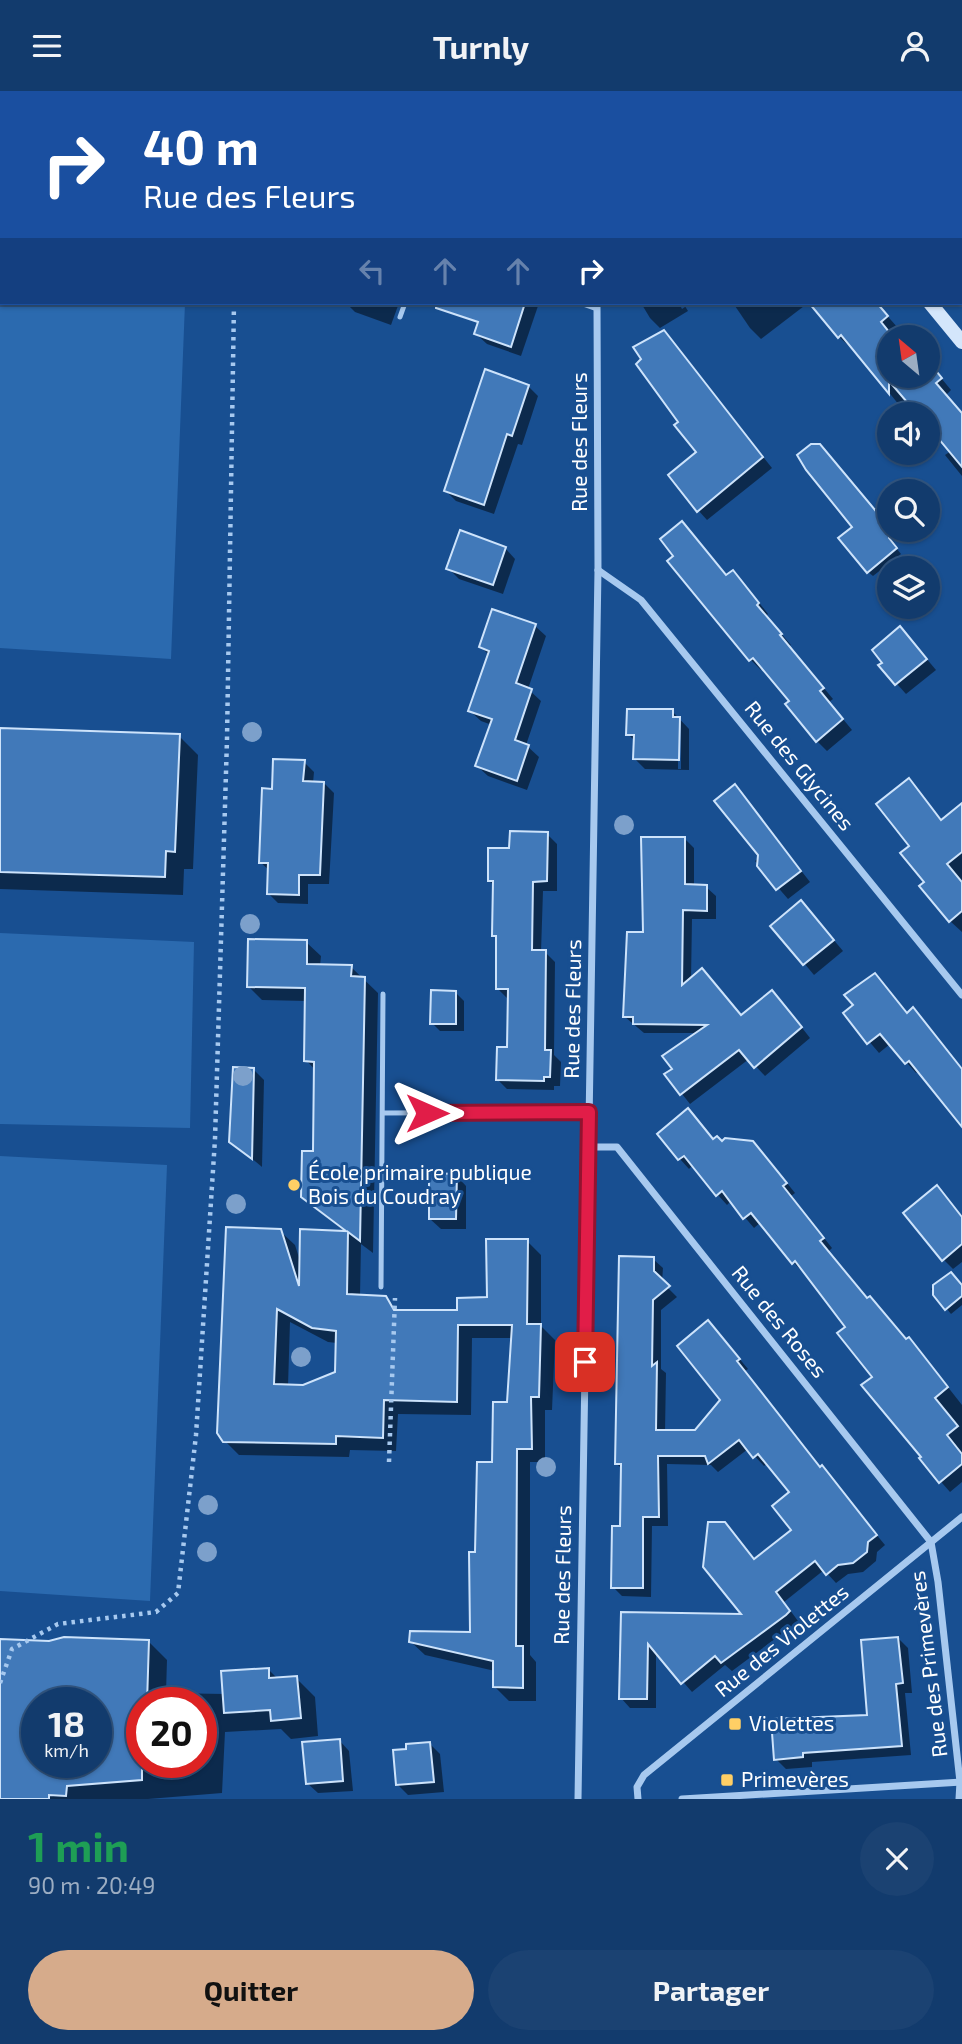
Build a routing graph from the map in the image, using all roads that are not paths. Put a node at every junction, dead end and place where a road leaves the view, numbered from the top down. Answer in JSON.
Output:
{"nodes":[{"id":1,"x":404,"y":305,"type":"edge"},
{"id":2,"x":932,"y":305,"type":"edge"},
{"id":3,"x":597,"y":306,"type":"edge"},
{"id":4,"x":400,"y":317,"type":"dead end"},
{"id":5,"x":962,"y":342,"type":"edge"},
{"id":6,"x":598,"y":570,"type":"junction"},
{"id":7,"x":383,"y":994,"type":"dead end"},
{"id":8,"x":962,"y":995,"type":"edge"},
{"id":9,"x":589,"y":1112,"type":"junction"},
{"id":10,"x":383,"y":1113,"type":"junction"},
{"id":11,"x":589,"y":1147,"type":"junction"},
{"id":12,"x":381,"y":1287,"type":"road end"},
{"id":13,"x":962,"y":1517,"type":"edge"},
{"id":14,"x":931,"y":1542,"type":"junction"},
{"id":15,"x":961,"y":1782,"type":"edge"},
{"id":16,"x":578,"y":1799,"type":"edge"},
{"id":17,"x":638,"y":1799,"type":"edge"},
{"id":18,"x":682,"y":1799,"type":"edge"},
{"id":19,"x":960,"y":1799,"type":"edge"}],
"edges":[{"from":1,"to":4,"type":"lane"},
{"from":2,"to":5,"type":"street"},
{"from":3,"to":6,"type":"street","name":"Rue des Fleurs"},
{"from":6,"to":8,"type":"street","name":"Rue des Glycines"},
{"from":6,"to":9,"type":"street","name":"Rue des Fleurs"},
{"from":7,"to":10,"type":"lane"},
{"from":9,"to":10,"type":"lane"},
{"from":9,"to":11,"type":"street","name":"Rue des Fleurs"},
{"from":10,"to":12,"type":"lane"},
{"from":11,"to":14,"type":"street","name":"Rue des Roses"},
{"from":11,"to":16,"type":"street","name":"Rue des Fleurs"},
{"from":13,"to":14,"type":"street","name":"Rue des Violettes"},
{"from":14,"to":15,"type":"street","name":"Rue des Primevères"},
{"from":14,"to":17,"type":"street","name":"Rue des Violettes"},
{"from":15,"to":18,"type":"street"},
{"from":15,"to":19,"type":"street","name":"Rue des Primevères"}]}
